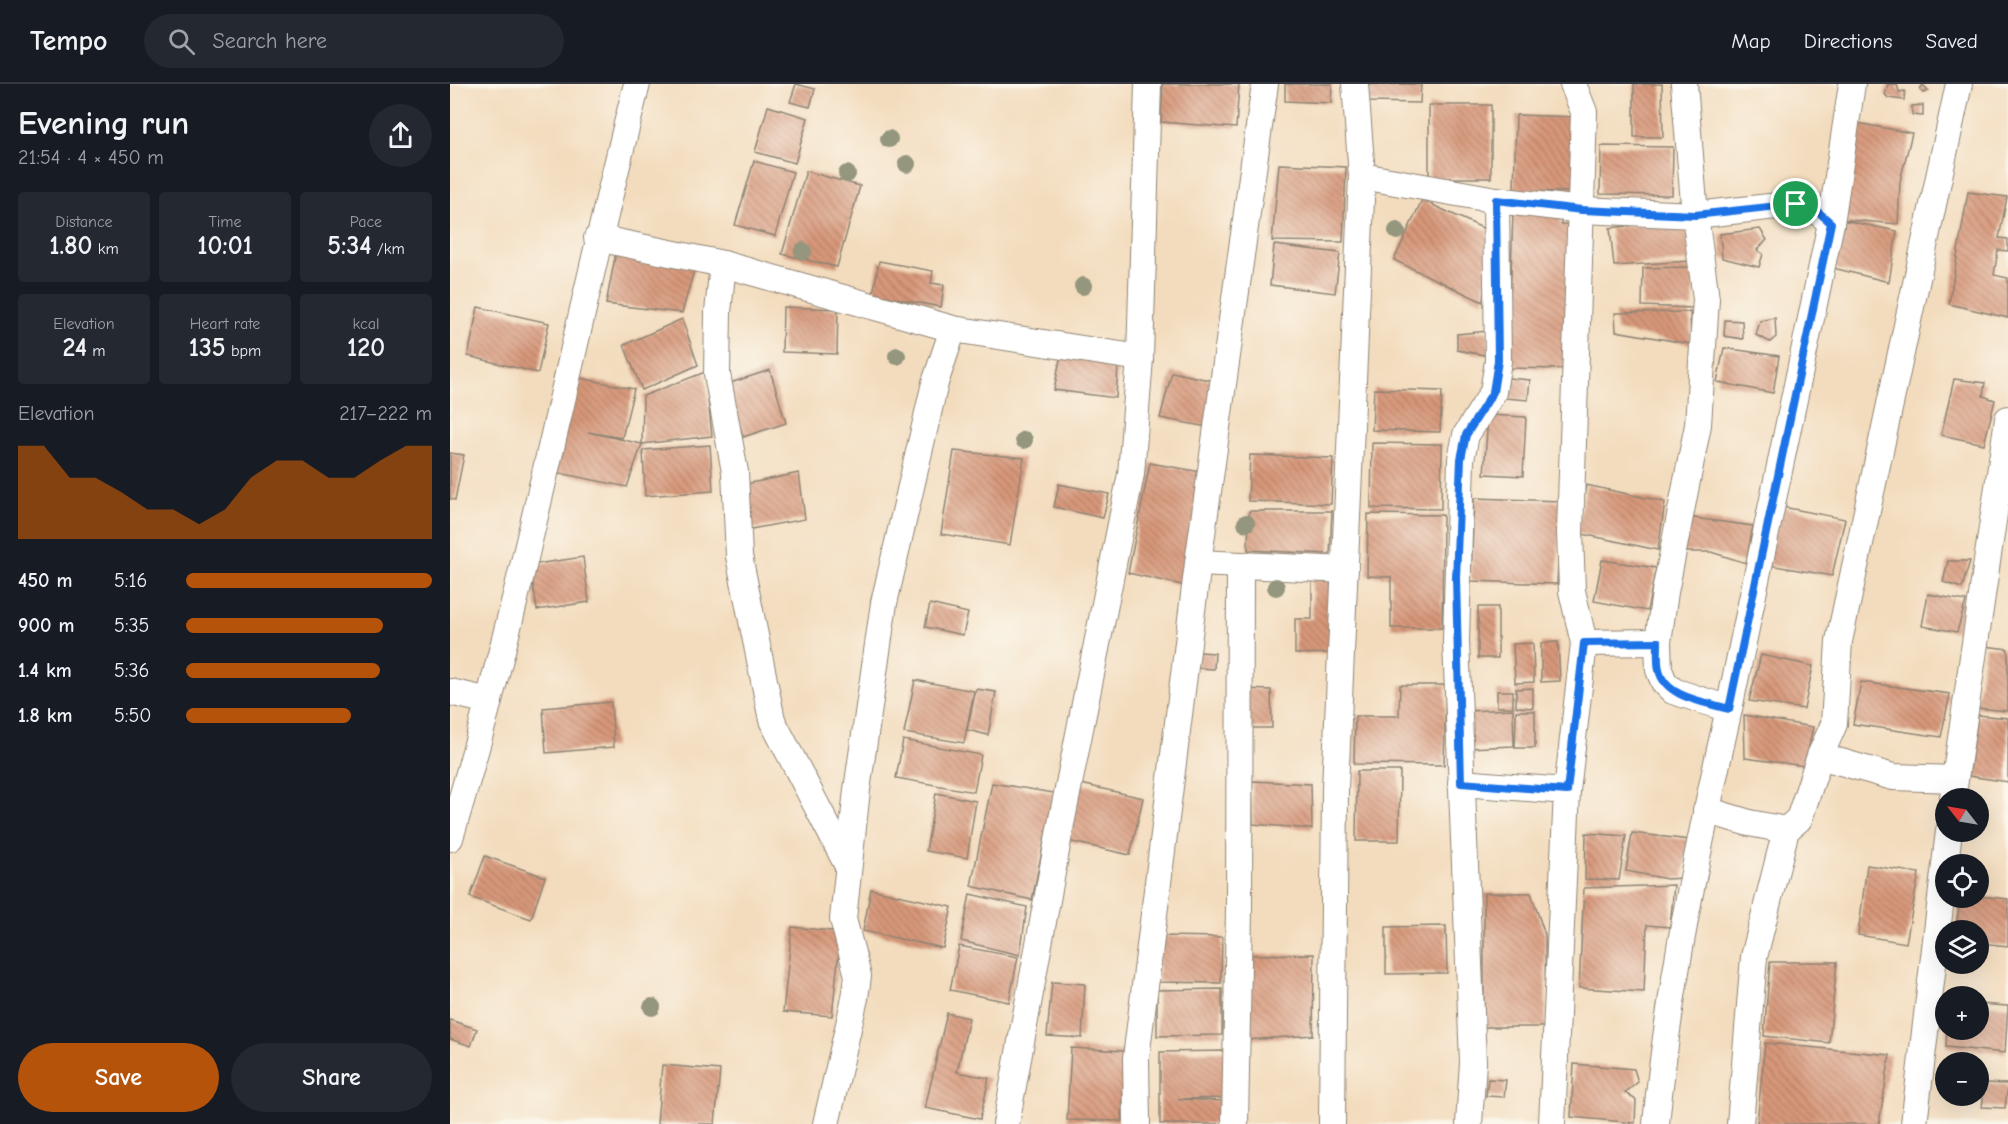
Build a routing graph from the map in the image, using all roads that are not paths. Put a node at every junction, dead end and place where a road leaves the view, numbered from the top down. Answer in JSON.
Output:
{"nodes":[{"id":1,"x":637,"y":84,"type":"edge"},
{"id":2,"x":1148,"y":84,"type":"edge"},
{"id":3,"x":1265,"y":84,"type":"edge"},
{"id":4,"x":1355,"y":84,"type":"edge"},
{"id":5,"x":1573,"y":84,"type":"edge"},
{"id":6,"x":1684,"y":84,"type":"edge"},
{"id":7,"x":1852,"y":84,"type":"edge"},
{"id":8,"x":1959,"y":84,"type":"edge"},
{"id":9,"x":1362,"y":176,"type":"junction"},
{"id":10,"x":1496,"y":200,"type":"junction"},
{"id":11,"x":1582,"y":210,"type":"junction"},
{"id":12,"x":1695,"y":215,"type":"junction"},
{"id":13,"x":1831,"y":223,"type":"junction"},
{"id":14,"x":597,"y":238,"type":"junction"},
{"id":15,"x":723,"y":264,"type":"junction"},
{"id":16,"x":953,"y":329,"type":"junction"},
{"id":17,"x":1140,"y":358,"type":"junction"},
{"id":18,"x":2008,"y":419,"type":"edge"},
{"id":19,"x":1198,"y":563,"type":"junction"},
{"id":20,"x":1240,"y":566,"type":"junction"},
{"id":21,"x":1345,"y":570,"type":"junction"},
{"id":22,"x":1658,"y":642,"type":"junction"},
{"id":23,"x":1584,"y":643,"type":"junction"},
{"id":24,"x":450,"y":692,"type":"edge"},
{"id":25,"x":489,"y":701,"type":"junction"},
{"id":26,"x":1729,"y":709,"type":"junction"},
{"id":27,"x":1820,"y":756,"type":"junction"},
{"id":28,"x":1461,"y":783,"type":"junction"},
{"id":29,"x":1954,"y":788,"type":"edge"},
{"id":30,"x":1567,"y":791,"type":"junction"},
{"id":31,"x":1706,"y":810,"type":"junction"},
{"id":32,"x":1786,"y":830,"type":"junction"},
{"id":33,"x":450,"y":838,"type":"edge"},
{"id":34,"x":1948,"y":842,"type":"edge"},
{"id":35,"x":848,"y":866,"type":"junction"},
{"id":36,"x":826,"y":1124,"type":"edge"},
{"id":37,"x":1006,"y":1124,"type":"edge"},
{"id":38,"x":1137,"y":1124,"type":"edge"},
{"id":39,"x":1235,"y":1124,"type":"edge"},
{"id":40,"x":1332,"y":1124,"type":"edge"},
{"id":41,"x":1468,"y":1124,"type":"edge"},
{"id":42,"x":1552,"y":1124,"type":"edge"},
{"id":43,"x":1656,"y":1124,"type":"edge"},
{"id":44,"x":1740,"y":1124,"type":"edge"},
{"id":45,"x":1914,"y":1124,"type":"edge"}],
"edges":[{"from":1,"to":14,"type":"street"},
{"from":2,"to":17,"type":"street"},
{"from":3,"to":19,"type":"street"},
{"from":4,"to":9,"type":"street"},
{"from":5,"to":11,"type":"street"},
{"from":6,"to":12,"type":"street"},
{"from":7,"to":13,"type":"street"},
{"from":8,"to":27,"type":"street"},
{"from":9,"to":10,"type":"street"},
{"from":9,"to":21,"type":"street"},
{"from":10,"to":11,"type":"street"},
{"from":10,"to":28,"type":"street"},
{"from":11,"to":12,"type":"street"},
{"from":11,"to":23,"type":"street"},
{"from":12,"to":13,"type":"street"},
{"from":12,"to":22,"type":"street"},
{"from":13,"to":26,"type":"street"},
{"from":14,"to":15,"type":"street"},
{"from":14,"to":25,"type":"street"},
{"from":15,"to":16,"type":"street"},
{"from":15,"to":35,"type":"street"},
{"from":16,"to":17,"type":"street"},
{"from":16,"to":35,"type":"street"},
{"from":17,"to":37,"type":"street"},
{"from":18,"to":29,"type":"street"},
{"from":19,"to":20,"type":"street"},
{"from":19,"to":38,"type":"street"},
{"from":20,"to":21,"type":"street"},
{"from":20,"to":39,"type":"street"},
{"from":21,"to":40,"type":"street"},
{"from":22,"to":23,"type":"street"},
{"from":22,"to":26,"type":"street"},
{"from":23,"to":30,"type":"street"},
{"from":24,"to":25,"type":"street"},
{"from":25,"to":33,"type":"street"},
{"from":26,"to":31,"type":"street"},
{"from":27,"to":29,"type":"street"},
{"from":27,"to":32,"type":"street"},
{"from":28,"to":30,"type":"street"},
{"from":28,"to":41,"type":"street"},
{"from":30,"to":42,"type":"street"},
{"from":31,"to":32,"type":"street"},
{"from":31,"to":43,"type":"street"},
{"from":32,"to":44,"type":"street"},
{"from":34,"to":45,"type":"street"},
{"from":35,"to":36,"type":"street"}]}
